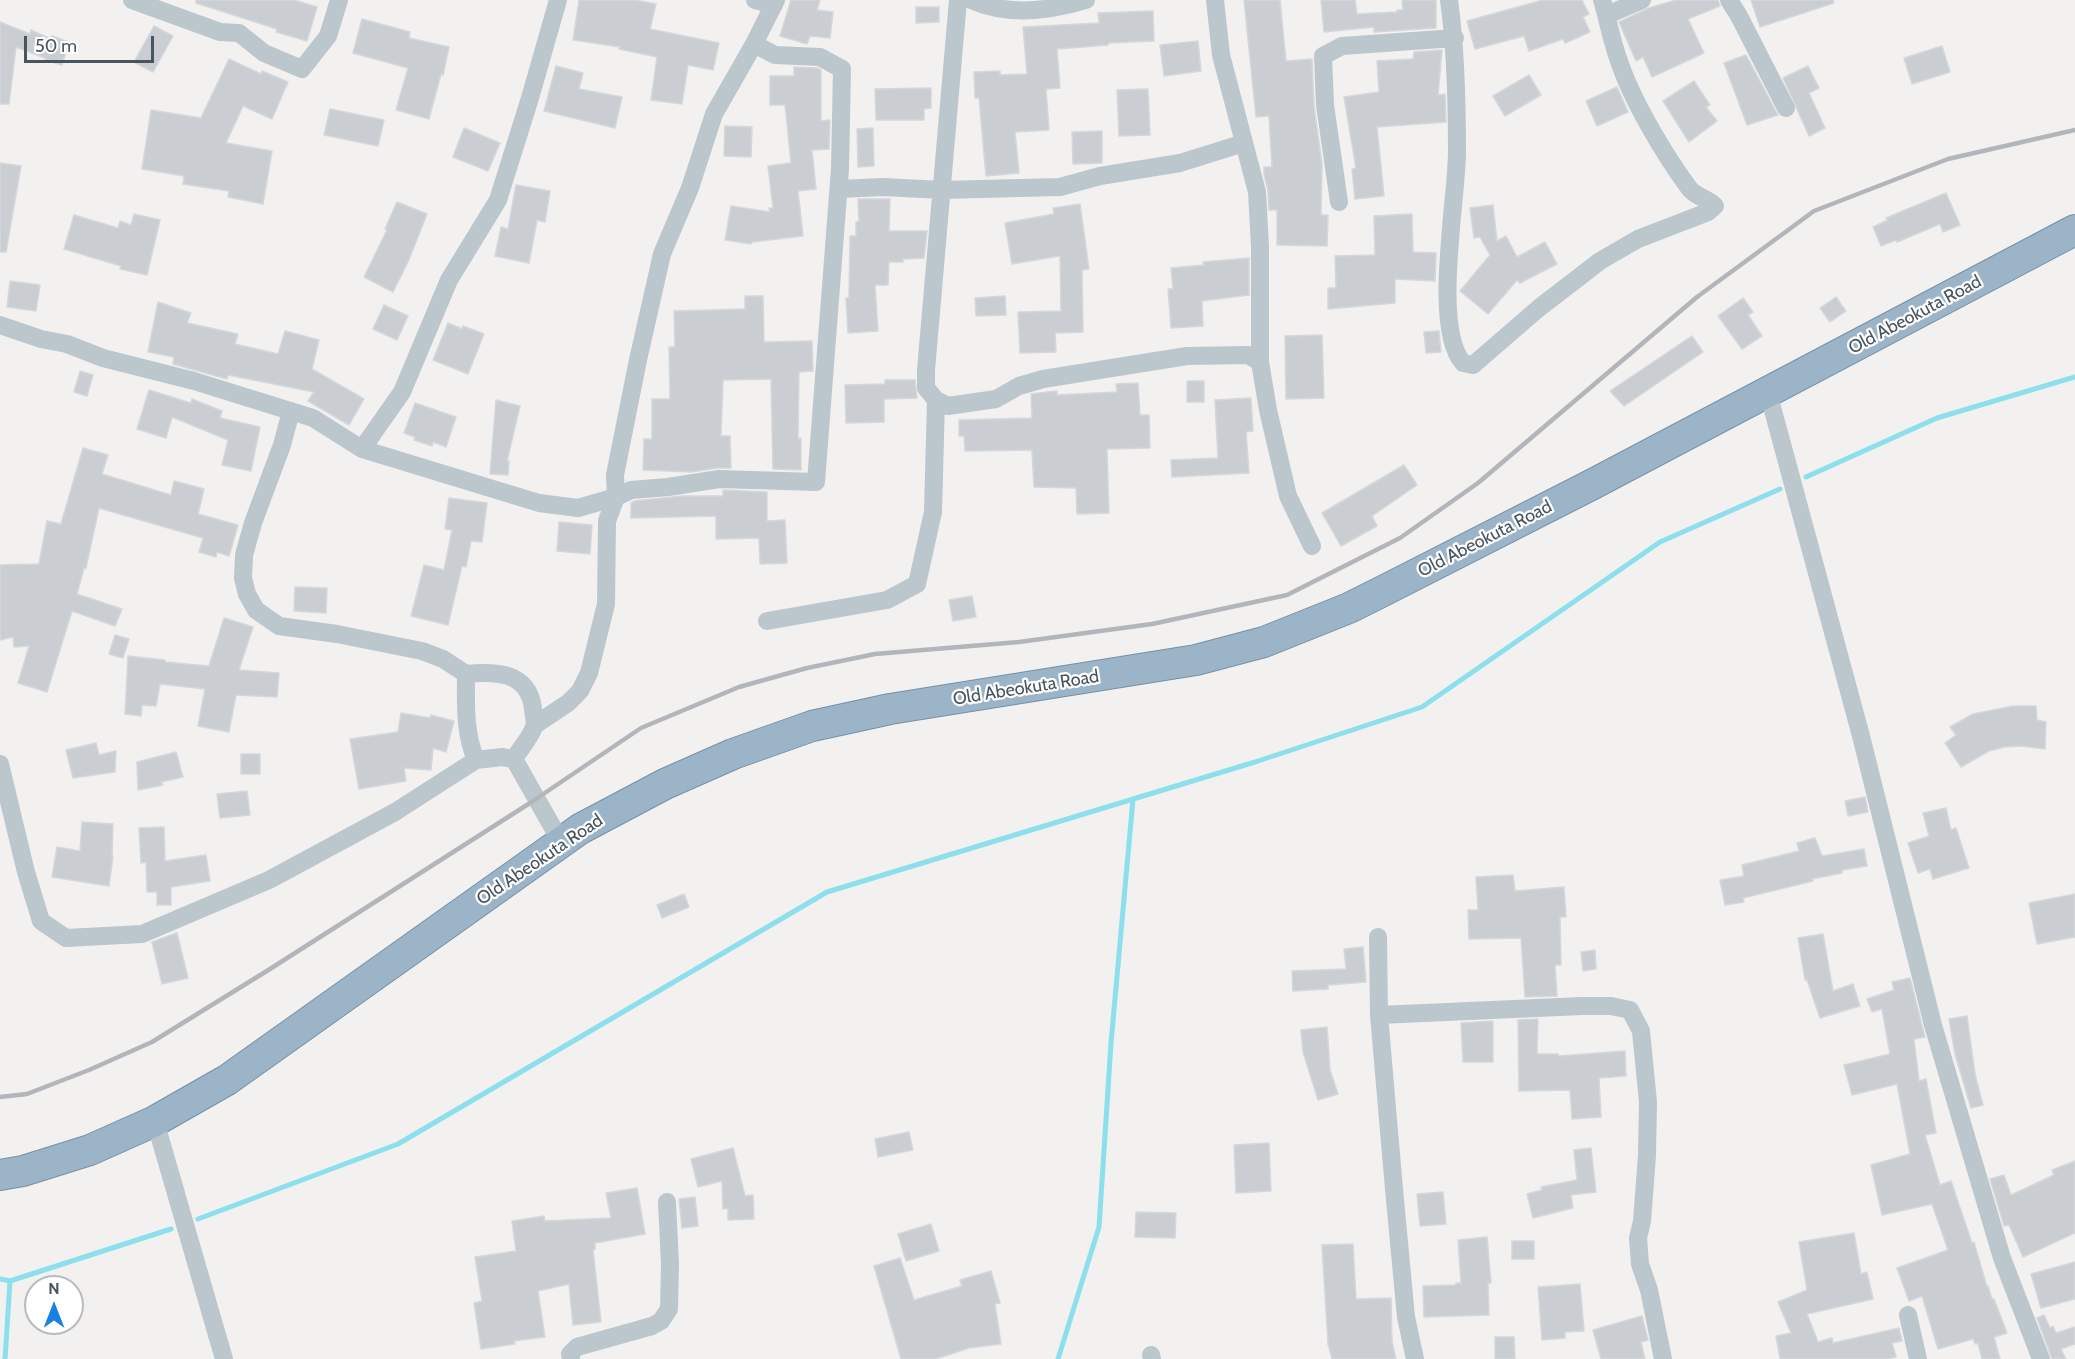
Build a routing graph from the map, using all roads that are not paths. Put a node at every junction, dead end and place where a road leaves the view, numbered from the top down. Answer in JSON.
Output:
{"nodes":[{"id":1,"x":132,"y":0,"type":"edge"},
{"id":2,"x":339,"y":0,"type":"edge"},
{"id":3,"x":558,"y":0,"type":"edge"},
{"id":4,"x":755,"y":0,"type":"edge"},
{"id":5,"x":958,"y":0,"type":"edge"},
{"id":6,"x":971,"y":0,"type":"edge"},
{"id":7,"x":1086,"y":0,"type":"edge"},
{"id":8,"x":1215,"y":0,"type":"edge"},
{"id":9,"x":1449,"y":0,"type":"edge"},
{"id":10,"x":1642,"y":0,"type":"edge"},
{"id":11,"x":1729,"y":0,"type":"edge"},
{"id":12,"x":775,"y":2,"type":"edge"},
{"id":13,"x":1604,"y":7,"type":"edge"},
{"id":14,"x":1455,"y":38,"type":"junction"},
{"id":15,"x":754,"y":44,"type":"junction"},
{"id":16,"x":1786,"y":108,"type":"dead end"},
{"id":17,"x":1244,"y":143,"type":"junction"},
{"id":18,"x":839,"y":189,"type":"junction"},
{"id":19,"x":942,"y":190,"type":"junction"},
{"id":20,"x":1339,"y":201,"type":"dead end"},
{"id":21,"x":2075,"y":230,"type":"edge"},
{"id":22,"x":0,"y":325,"type":"edge"},
{"id":23,"x":1254,"y":358,"type":"junction"},
{"id":24,"x":1768,"y":392,"type":"junction"},
{"id":25,"x":936,"y":400,"type":"junction"},
{"id":26,"x":291,"y":411,"type":"junction"},
{"id":27,"x":362,"y":448,"type":"junction"},
{"id":28,"x":616,"y":497,"type":"junction"},
{"id":29,"x":1312,"y":546,"type":"dead end"},
{"id":30,"x":767,"y":621,"type":"dead end"},
{"id":31,"x":466,"y":674,"type":"junction"},
{"id":32,"x":535,"y":725,"type":"junction"},
{"id":33,"x":514,"y":759,"type":"junction"},
{"id":34,"x":476,"y":760,"type":"junction"},
{"id":35,"x":0,"y":764,"type":"edge"},
{"id":36,"x":561,"y":843,"type":"junction"},
{"id":37,"x":1378,"y":937,"type":"dead end"},
{"id":38,"x":1378,"y":1015,"type":"junction"},
{"id":39,"x":155,"y":1121,"type":"junction"},
{"id":40,"x":0,"y":1175,"type":"edge"},
{"id":41,"x":667,"y":1202,"type":"dead end"},
{"id":42,"x":1908,"y":1315,"type":"dead end"},
{"id":43,"x":224,"y":1359,"type":"edge"},
{"id":44,"x":571,"y":1359,"type":"edge"},
{"id":45,"x":1415,"y":1359,"type":"edge"},
{"id":46,"x":1663,"y":1359,"type":"edge"},
{"id":47,"x":1918,"y":1359,"type":"edge"},
{"id":48,"x":2041,"y":1359,"type":"edge"}],
"edges":[{"from":1,"to":2,"type":"street"},
{"from":3,"to":27,"type":"street"},
{"from":4,"to":12,"type":"street"},
{"from":5,"to":19,"type":"street"},
{"from":6,"to":7,"type":"street"},
{"from":8,"to":17,"type":"street"},
{"from":9,"to":14,"type":"street"},
{"from":10,"to":13,"type":"street"},
{"from":11,"to":16,"type":"street"},
{"from":12,"to":15,"type":"street"},
{"from":13,"to":14,"type":"street"},
{"from":14,"to":20,"type":"street"},
{"from":15,"to":18,"type":"street"},
{"from":15,"to":28,"type":"street"},
{"from":17,"to":19,"type":"street"},
{"from":17,"to":23,"type":"street"},
{"from":18,"to":19,"type":"street"},
{"from":18,"to":28,"type":"street"},
{"from":19,"to":25,"type":"street"},
{"from":21,"to":24,"type":"highway","name":"Old Abeokuta Road"},
{"from":22,"to":26,"type":"street"},
{"from":23,"to":25,"type":"street"},
{"from":23,"to":29,"type":"street"},
{"from":24,"to":36,"type":"highway","name":"Old Abeokuta Road"},
{"from":24,"to":48,"type":"street"},
{"from":25,"to":30,"type":"street"},
{"from":26,"to":27,"type":"street"},
{"from":26,"to":31,"type":"street"},
{"from":27,"to":28,"type":"street"},
{"from":28,"to":32,"type":"street"},
{"from":31,"to":32,"type":"street"},
{"from":31,"to":34,"type":"street"},
{"from":32,"to":33,"type":"street"},
{"from":33,"to":34,"type":"street"},
{"from":33,"to":36,"type":"street"},
{"from":34,"to":35,"type":"street"},
{"from":36,"to":39,"type":"highway","name":"Old Abeokuta Road"},
{"from":37,"to":38,"type":"street"},
{"from":38,"to":45,"type":"street"},
{"from":38,"to":46,"type":"street"},
{"from":39,"to":40,"type":"highway","name":"Old Abeokuta Road"},
{"from":39,"to":43,"type":"street"},
{"from":41,"to":44,"type":"street"},
{"from":42,"to":47,"type":"street"}]}
